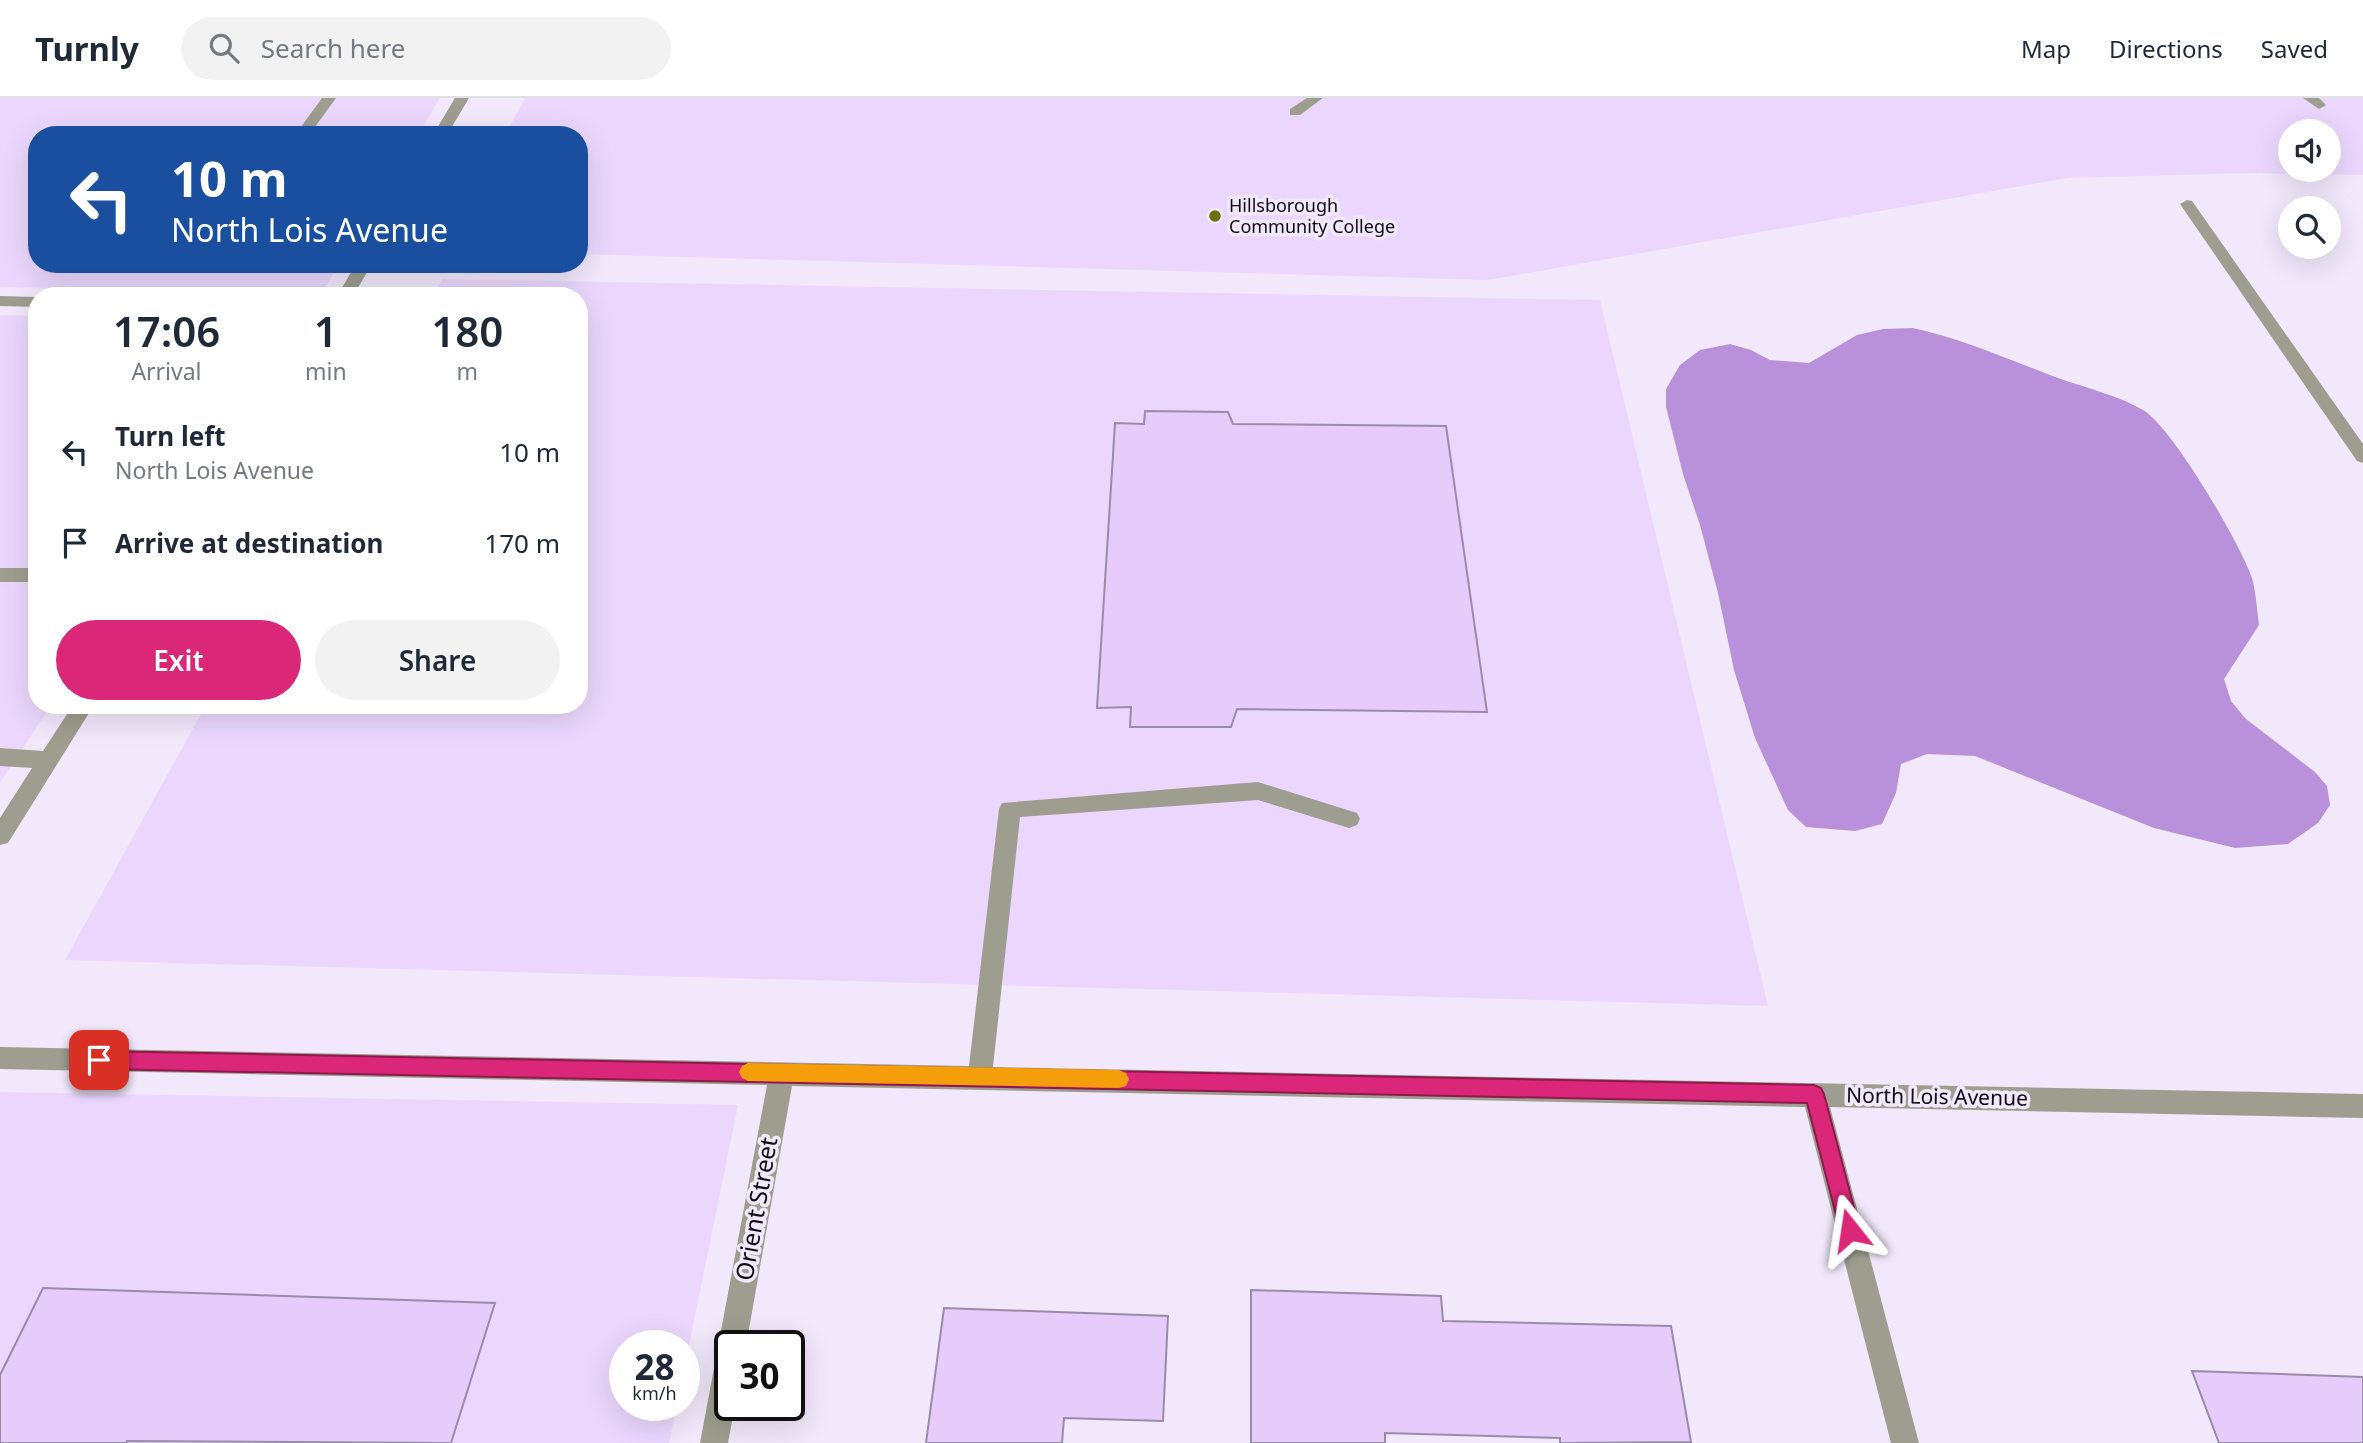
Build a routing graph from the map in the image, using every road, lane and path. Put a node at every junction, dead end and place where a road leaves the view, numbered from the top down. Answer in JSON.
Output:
{"nodes":[{"id":1,"x":329,"y":98,"type":"edge"},
{"id":2,"x":462,"y":98,"type":"edge"},
{"id":3,"x":1317,"y":98,"type":"edge"},
{"id":4,"x":1295,"y":112,"type":"dead end"},
{"id":5,"x":309,"y":126,"type":"edge"},
{"id":6,"x":445,"y":126,"type":"edge"},
{"id":7,"x":2187,"y":204,"type":"dead end"},
{"id":8,"x":0,"y":301,"type":"edge"},
{"id":9,"x":28,"y":302,"type":"edge"},
{"id":10,"x":2363,"y":457,"type":"edge"},
{"id":11,"x":0,"y":575,"type":"edge"},
{"id":12,"x":28,"y":575,"type":"edge"},
{"id":13,"x":78,"y":714,"type":"edge"},
{"id":14,"x":0,"y":757,"type":"edge"},
{"id":15,"x":48,"y":760,"type":"junction"},
{"id":16,"x":1349,"y":819,"type":"dead end"},
{"id":17,"x":0,"y":836,"type":"edge"},
{"id":18,"x":0,"y":1058,"type":"edge"},
{"id":19,"x":782,"y":1072,"type":"junction"},
{"id":20,"x":980,"y":1077,"type":"junction"},
{"id":21,"x":1814,"y":1094,"type":"junction"},
{"id":22,"x":2363,"y":1106,"type":"edge"},
{"id":23,"x":735,"y":1330,"type":"edge"},
{"id":24,"x":718,"y":1421,"type":"edge"},
{"id":25,"x":714,"y":1443,"type":"edge"},
{"id":26,"x":1905,"y":1443,"type":"edge"}],
"edges":[{"from":1,"to":5,"type":"street"},
{"from":2,"to":6,"type":"street"},
{"from":3,"to":4,"type":"street"},
{"from":7,"to":10,"type":"street"},
{"from":8,"to":9,"type":"street"},
{"from":11,"to":12,"type":"street"},
{"from":13,"to":15,"type":"street"},
{"from":14,"to":15,"type":"street"},
{"from":15,"to":17,"type":"street"},
{"from":16,"to":20,"type":"street"},
{"from":18,"to":19,"type":"street","name":"North Lois Avenue"},
{"from":19,"to":20,"type":"street","name":"North Lois Avenue"},
{"from":19,"to":23,"type":"street","name":"Orient Street"},
{"from":20,"to":21,"type":"street","name":"North Lois Avenue"},
{"from":21,"to":22,"type":"street","name":"North Lois Avenue"},
{"from":21,"to":26,"type":"street"},
{"from":24,"to":25,"type":"street"}]}
